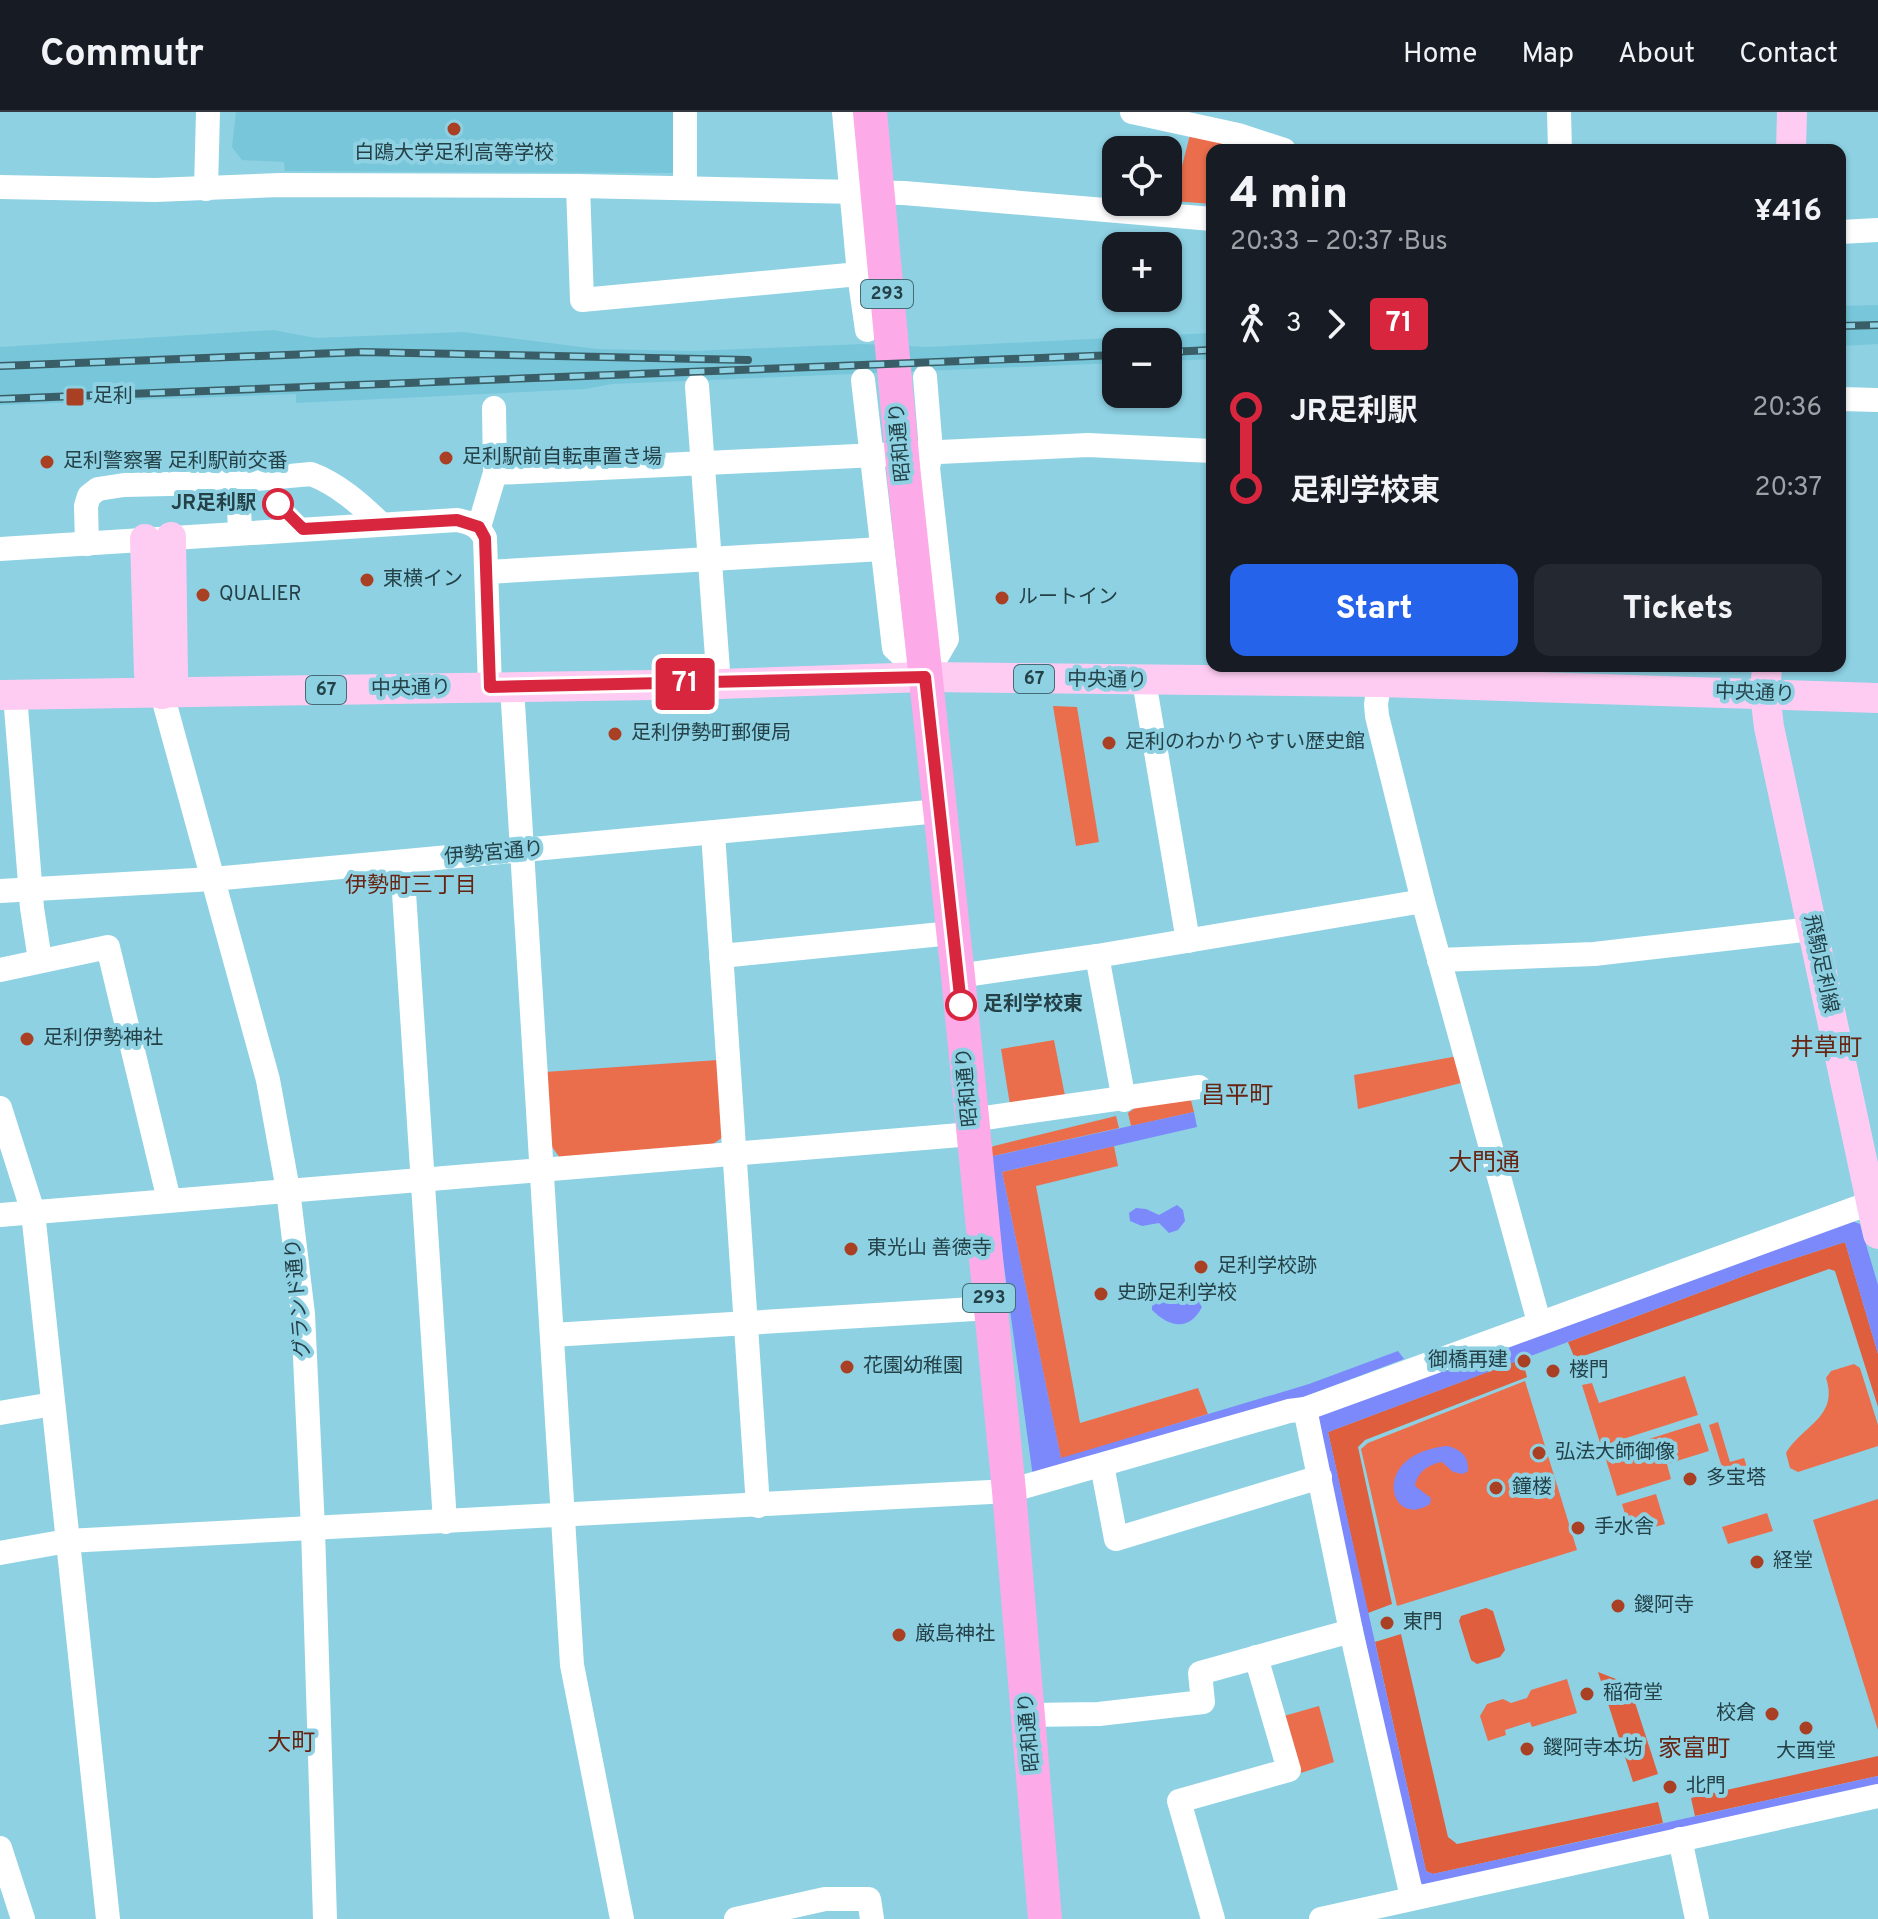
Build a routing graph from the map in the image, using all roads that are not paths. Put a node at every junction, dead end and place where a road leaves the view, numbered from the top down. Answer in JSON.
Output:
{"nodes":[{"id":1,"x":685,"y":112,"type":"edge"},
{"id":2,"x":844,"y":112,"type":"edge"},
{"id":3,"x":870,"y":112,"type":"edge"},
{"id":4,"x":1132,"y":112,"type":"edge"},
{"id":5,"x":1559,"y":112,"type":"edge"},
{"id":6,"x":1792,"y":112,"type":"edge"},
{"id":7,"x":208,"y":113,"type":"edge"},
{"id":8,"x":1266,"y":144,"type":"edge"},
{"id":9,"x":1560,"y":144,"type":"edge"},
{"id":10,"x":1791,"y":144,"type":"edge"},
{"id":11,"x":578,"y":186,"type":"junction"},
{"id":12,"x":0,"y":187,"type":"edge"},
{"id":13,"x":685,"y":188,"type":"junction"},
{"id":14,"x":206,"y":189,"type":"junction"},
{"id":15,"x":851,"y":193,"type":"junction"},
{"id":16,"x":1206,"y":218,"type":"edge"},
{"id":17,"x":1878,"y":230,"type":"edge"},
{"id":18,"x":1846,"y":232,"type":"edge"},
{"id":19,"x":859,"y":274,"type":"junction"},
{"id":20,"x":867,"y":330,"type":"dead end"},
{"id":21,"x":925,"y":377,"type":"dead end"},
{"id":22,"x":863,"y":380,"type":"dead end"},
{"id":23,"x":697,"y":386,"type":"dead end"},
{"id":24,"x":1846,"y":399,"type":"edge"},
{"id":25,"x":1878,"y":400,"type":"edge"},
{"id":26,"x":494,"y":408,"type":"dead end"},
{"id":27,"x":931,"y":451,"type":"junction"},
{"id":28,"x":1206,"y":451,"type":"edge"},
{"id":29,"x":873,"y":453,"type":"junction"},
{"id":30,"x":701,"y":462,"type":"junction"},
{"id":31,"x":495,"y":473,"type":"junction"},
{"id":32,"x":238,"y":481,"type":"junction"},
{"id":33,"x":380,"y":523,"type":"junction"},
{"id":34,"x":479,"y":527,"type":"junction"},
{"id":35,"x":240,"y":532,"type":"junction"},
{"id":36,"x":158,"y":538,"type":"junction"},
{"id":37,"x":87,"y":544,"type":"junction"},
{"id":38,"x":0,"y":549,"type":"edge"},
{"id":39,"x":882,"y":549,"type":"junction"},
{"id":40,"x":708,"y":559,"type":"junction"},
{"id":41,"x":487,"y":572,"type":"junction"},
{"id":42,"x":1381,"y":674,"type":"edge"},
{"id":43,"x":925,"y":677,"type":"junction"},
{"id":44,"x":1766,"y":680,"type":"edge"},
{"id":45,"x":1144,"y":681,"type":"junction"},
{"id":46,"x":719,"y":684,"type":"junction"},
{"id":47,"x":501,"y":687,"type":"junction"},
{"id":48,"x":162,"y":694,"type":"junction"},
{"id":49,"x":8,"y":695,"type":"edge"},
{"id":50,"x":1878,"y":698,"type":"edge"},
{"id":51,"x":939,"y":811,"type":"junction"},
{"id":52,"x":713,"y":833,"type":"junction"},
{"id":53,"x":521,"y":851,"type":"junction"},
{"id":54,"x":402,"y":862,"type":"junction"},
{"id":55,"x":213,"y":879,"type":"junction"},
{"id":56,"x":30,"y":889,"type":"junction"},
{"id":57,"x":0,"y":891,"type":"edge"},
{"id":58,"x":1423,"y":901,"type":"junction"},
{"id":59,"x":1812,"y":929,"type":"junction"},
{"id":60,"x":952,"y":933,"type":"junction"},
{"id":61,"x":1188,"y":941,"type":"junction"},
{"id":62,"x":721,"y":956,"type":"junction"},
{"id":63,"x":1097,"y":956,"type":"junction"},
{"id":64,"x":40,"y":960,"type":"junction"},
{"id":65,"x":1439,"y":960,"type":"junction"},
{"id":66,"x":0,"y":970,"type":"edge"},
{"id":67,"x":958,"y":976,"type":"junction"},
{"id":68,"x":1199,"y":1087,"type":"dead end"},
{"id":69,"x":1124,"y":1100,"type":"junction"},
{"id":70,"x":0,"y":1108,"type":"edge"},
{"id":71,"x":972,"y":1127,"type":"junction"},
{"id":72,"x":1868,"y":1136,"type":"edge"},
{"id":73,"x":734,"y":1154,"type":"junction"},
{"id":74,"x":539,"y":1168,"type":"junction"},
{"id":75,"x":422,"y":1178,"type":"junction"},
{"id":76,"x":288,"y":1190,"type":"junction"},
{"id":77,"x":169,"y":1200,"type":"junction"},
{"id":78,"x":1870,"y":1203,"type":"junction"},
{"id":79,"x":33,"y":1212,"type":"junction"},
{"id":80,"x":0,"y":1215,"type":"edge"},
{"id":81,"x":1878,"y":1234,"type":"edge"},
{"id":82,"x":990,"y":1308,"type":"junction"},
{"id":83,"x":744,"y":1322,"type":"junction"},
{"id":84,"x":1539,"y":1322,"type":"junction"},
{"id":85,"x":552,"y":1335,"type":"junction"},
{"id":86,"x":53,"y":1404,"type":"junction"},
{"id":87,"x":1305,"y":1409,"type":"junction"},
{"id":88,"x":0,"y":1413,"type":"edge"},
{"id":89,"x":1102,"y":1465,"type":"junction"},
{"id":90,"x":1320,"y":1477,"type":"junction"},
{"id":91,"x":1009,"y":1491,"type":"junction"},
{"id":92,"x":758,"y":1506,"type":"junction"},
{"id":93,"x":562,"y":1515,"type":"junction"},
{"id":94,"x":445,"y":1522,"type":"junction"},
{"id":95,"x":313,"y":1529,"type":"junction"},
{"id":96,"x":67,"y":1541,"type":"junction"},
{"id":97,"x":0,"y":1553,"type":"edge"},
{"id":98,"x":1351,"y":1631,"type":"junction"},
{"id":99,"x":1256,"y":1657,"type":"junction"},
{"id":100,"x":1028,"y":1715,"type":"junction"},
{"id":101,"x":1878,"y":1796,"type":"edge"},
{"id":102,"x":1680,"y":1839,"type":"junction"},
{"id":103,"x":0,"y":1848,"type":"edge"},
{"id":104,"x":1412,"y":1897,"type":"junction"},
{"id":105,"x":23,"y":1919,"type":"edge"},
{"id":106,"x":108,"y":1919,"type":"edge"},
{"id":107,"x":325,"y":1919,"type":"edge"},
{"id":108,"x":622,"y":1919,"type":"edge"},
{"id":109,"x":736,"y":1919,"type":"edge"},
{"id":110,"x":872,"y":1919,"type":"edge"},
{"id":111,"x":1045,"y":1919,"type":"edge"},
{"id":112,"x":1213,"y":1919,"type":"edge"},
{"id":113,"x":1321,"y":1919,"type":"edge"},
{"id":114,"x":1697,"y":1919,"type":"edge"}],
"edges":[{"from":1,"to":13,"type":"street"},
{"from":2,"to":15,"type":"street"},
{"from":3,"to":43,"type":"highway","name":"昭和通り","number":"293"},
{"from":4,"to":8,"type":"street"},
{"from":5,"to":9,"type":"street"},
{"from":6,"to":10,"type":"main road"},
{"from":7,"to":14,"type":"street"},
{"from":11,"to":13,"type":"street"},
{"from":11,"to":14,"type":"street"},
{"from":11,"to":19,"type":"street"},
{"from":12,"to":14,"type":"street"},
{"from":13,"to":15,"type":"street"},
{"from":15,"to":16,"type":"street"},
{"from":15,"to":19,"type":"street"},
{"from":17,"to":18,"type":"street"},
{"from":19,"to":20,"type":"street"},
{"from":21,"to":27,"type":"street"},
{"from":22,"to":29,"type":"street"},
{"from":23,"to":30,"type":"street"},
{"from":24,"to":25,"type":"street"},
{"from":26,"to":31,"type":"street"},
{"from":27,"to":28,"type":"street"},
{"from":27,"to":29,"type":"street"},
{"from":27,"to":43,"type":"street"},
{"from":29,"to":30,"type":"street"},
{"from":29,"to":39,"type":"street"},
{"from":30,"to":31,"type":"street"},
{"from":30,"to":40,"type":"street"},
{"from":31,"to":34,"type":"street"},
{"from":32,"to":33,"type":"street"},
{"from":32,"to":35,"type":"street"},
{"from":32,"to":37,"type":"street"},
{"from":33,"to":34,"type":"street"},
{"from":33,"to":35,"type":"street"},
{"from":34,"to":41,"type":"street"},
{"from":35,"to":36,"type":"street"},
{"from":36,"to":37,"type":"street"},
{"from":36,"to":48,"type":"main road"},
{"from":37,"to":38,"type":"street"},
{"from":39,"to":40,"type":"street"},
{"from":39,"to":43,"type":"street"},
{"from":40,"to":41,"type":"street"},
{"from":40,"to":46,"type":"street"},
{"from":41,"to":47,"type":"street"},
{"from":42,"to":44,"type":"main road","name":"中央通り","number":"67"},
{"from":42,"to":45,"type":"main road","name":"中央通り","number":"67"},
{"from":42,"to":58,"type":"street"},
{"from":43,"to":45,"type":"main road","name":"中央通り","number":"67"},
{"from":43,"to":46,"type":"main road","name":"中央通り","number":"67"},
{"from":43,"to":51,"type":"highway","name":"昭和通り","number":"293"},
{"from":44,"to":50,"type":"main road","name":"中央通り","number":"67"},
{"from":44,"to":59,"type":"main road","name":"飛駒足利線"},
{"from":45,"to":61,"type":"street"},
{"from":46,"to":47,"type":"main road","name":"中央通り","number":"67"},
{"from":47,"to":48,"type":"main road","name":"中央通り","number":"67"},
{"from":47,"to":53,"type":"street"},
{"from":48,"to":49,"type":"main road","name":"中央通り","number":"67"},
{"from":48,"to":55,"type":"street","name":"グランド通り"},
{"from":49,"to":56,"type":"street"},
{"from":51,"to":52,"type":"street","name":"伊勢宮通り"},
{"from":51,"to":60,"type":"highway","name":"昭和通り","number":"293"},
{"from":52,"to":53,"type":"street","name":"伊勢宮通り"},
{"from":52,"to":62,"type":"street"},
{"from":53,"to":54,"type":"street","name":"伊勢宮通り"},
{"from":53,"to":74,"type":"street"},
{"from":54,"to":55,"type":"street","name":"伊勢宮通り"},
{"from":54,"to":75,"type":"street"},
{"from":55,"to":56,"type":"street","name":"伊勢宮通り"},
{"from":55,"to":76,"type":"street","name":"グランド通り"},
{"from":56,"to":57,"type":"street","name":"伊勢宮通り"},
{"from":56,"to":64,"type":"street"},
{"from":58,"to":61,"type":"street"},
{"from":58,"to":65,"type":"street"},
{"from":59,"to":65,"type":"street"},
{"from":59,"to":72,"type":"main road","name":"飛駒足利線"},
{"from":60,"to":62,"type":"street"},
{"from":60,"to":67,"type":"highway","name":"昭和通り","number":"293"},
{"from":61,"to":63,"type":"street"},
{"from":62,"to":73,"type":"street"},
{"from":63,"to":67,"type":"street"},
{"from":63,"to":69,"type":"street"},
{"from":64,"to":66,"type":"street"},
{"from":64,"to":77,"type":"street"},
{"from":65,"to":84,"type":"street"},
{"from":67,"to":71,"type":"highway","name":"昭和通り","number":"293"},
{"from":68,"to":69,"type":"street"},
{"from":69,"to":71,"type":"street"},
{"from":70,"to":79,"type":"street"},
{"from":71,"to":73,"type":"street"},
{"from":71,"to":82,"type":"highway","name":"昭和通り","number":"293"},
{"from":72,"to":78,"type":"main road","name":"飛駒足利線"},
{"from":73,"to":74,"type":"street"},
{"from":73,"to":83,"type":"street"},
{"from":74,"to":75,"type":"street"},
{"from":74,"to":85,"type":"street"},
{"from":75,"to":76,"type":"street"},
{"from":75,"to":94,"type":"street"},
{"from":76,"to":77,"type":"street"},
{"from":76,"to":95,"type":"street","name":"グランド通り"},
{"from":77,"to":79,"type":"street"},
{"from":78,"to":81,"type":"main road","name":"飛駒足利線"},
{"from":78,"to":84,"type":"street"},
{"from":79,"to":80,"type":"street"},
{"from":79,"to":86,"type":"street"},
{"from":82,"to":83,"type":"street"},
{"from":82,"to":91,"type":"highway","name":"昭和通り","number":"293"},
{"from":83,"to":85,"type":"street"},
{"from":83,"to":92,"type":"street"},
{"from":84,"to":87,"type":"street"},
{"from":85,"to":93,"type":"street"},
{"from":86,"to":88,"type":"street"},
{"from":86,"to":96,"type":"street"},
{"from":87,"to":89,"type":"street"},
{"from":87,"to":90,"type":"street"},
{"from":89,"to":90,"type":"street"},
{"from":89,"to":91,"type":"street"},
{"from":90,"to":98,"type":"street"},
{"from":91,"to":92,"type":"street"},
{"from":91,"to":100,"type":"highway","name":"昭和通り","number":"293"},
{"from":92,"to":93,"type":"street"},
{"from":93,"to":94,"type":"street"},
{"from":93,"to":108,"type":"street"},
{"from":94,"to":95,"type":"street"},
{"from":95,"to":96,"type":"street"},
{"from":95,"to":107,"type":"street","name":"グランド通り"},
{"from":96,"to":97,"type":"street"},
{"from":96,"to":106,"type":"street"},
{"from":98,"to":99,"type":"street"},
{"from":98,"to":104,"type":"street"},
{"from":99,"to":100,"type":"street"},
{"from":99,"to":112,"type":"street"},
{"from":100,"to":111,"type":"highway","name":"昭和通り","number":"293"},
{"from":101,"to":102,"type":"street"},
{"from":102,"to":104,"type":"street"},
{"from":102,"to":114,"type":"street"},
{"from":103,"to":105,"type":"street"},
{"from":104,"to":113,"type":"street"},
{"from":109,"to":110,"type":"street"}]}
